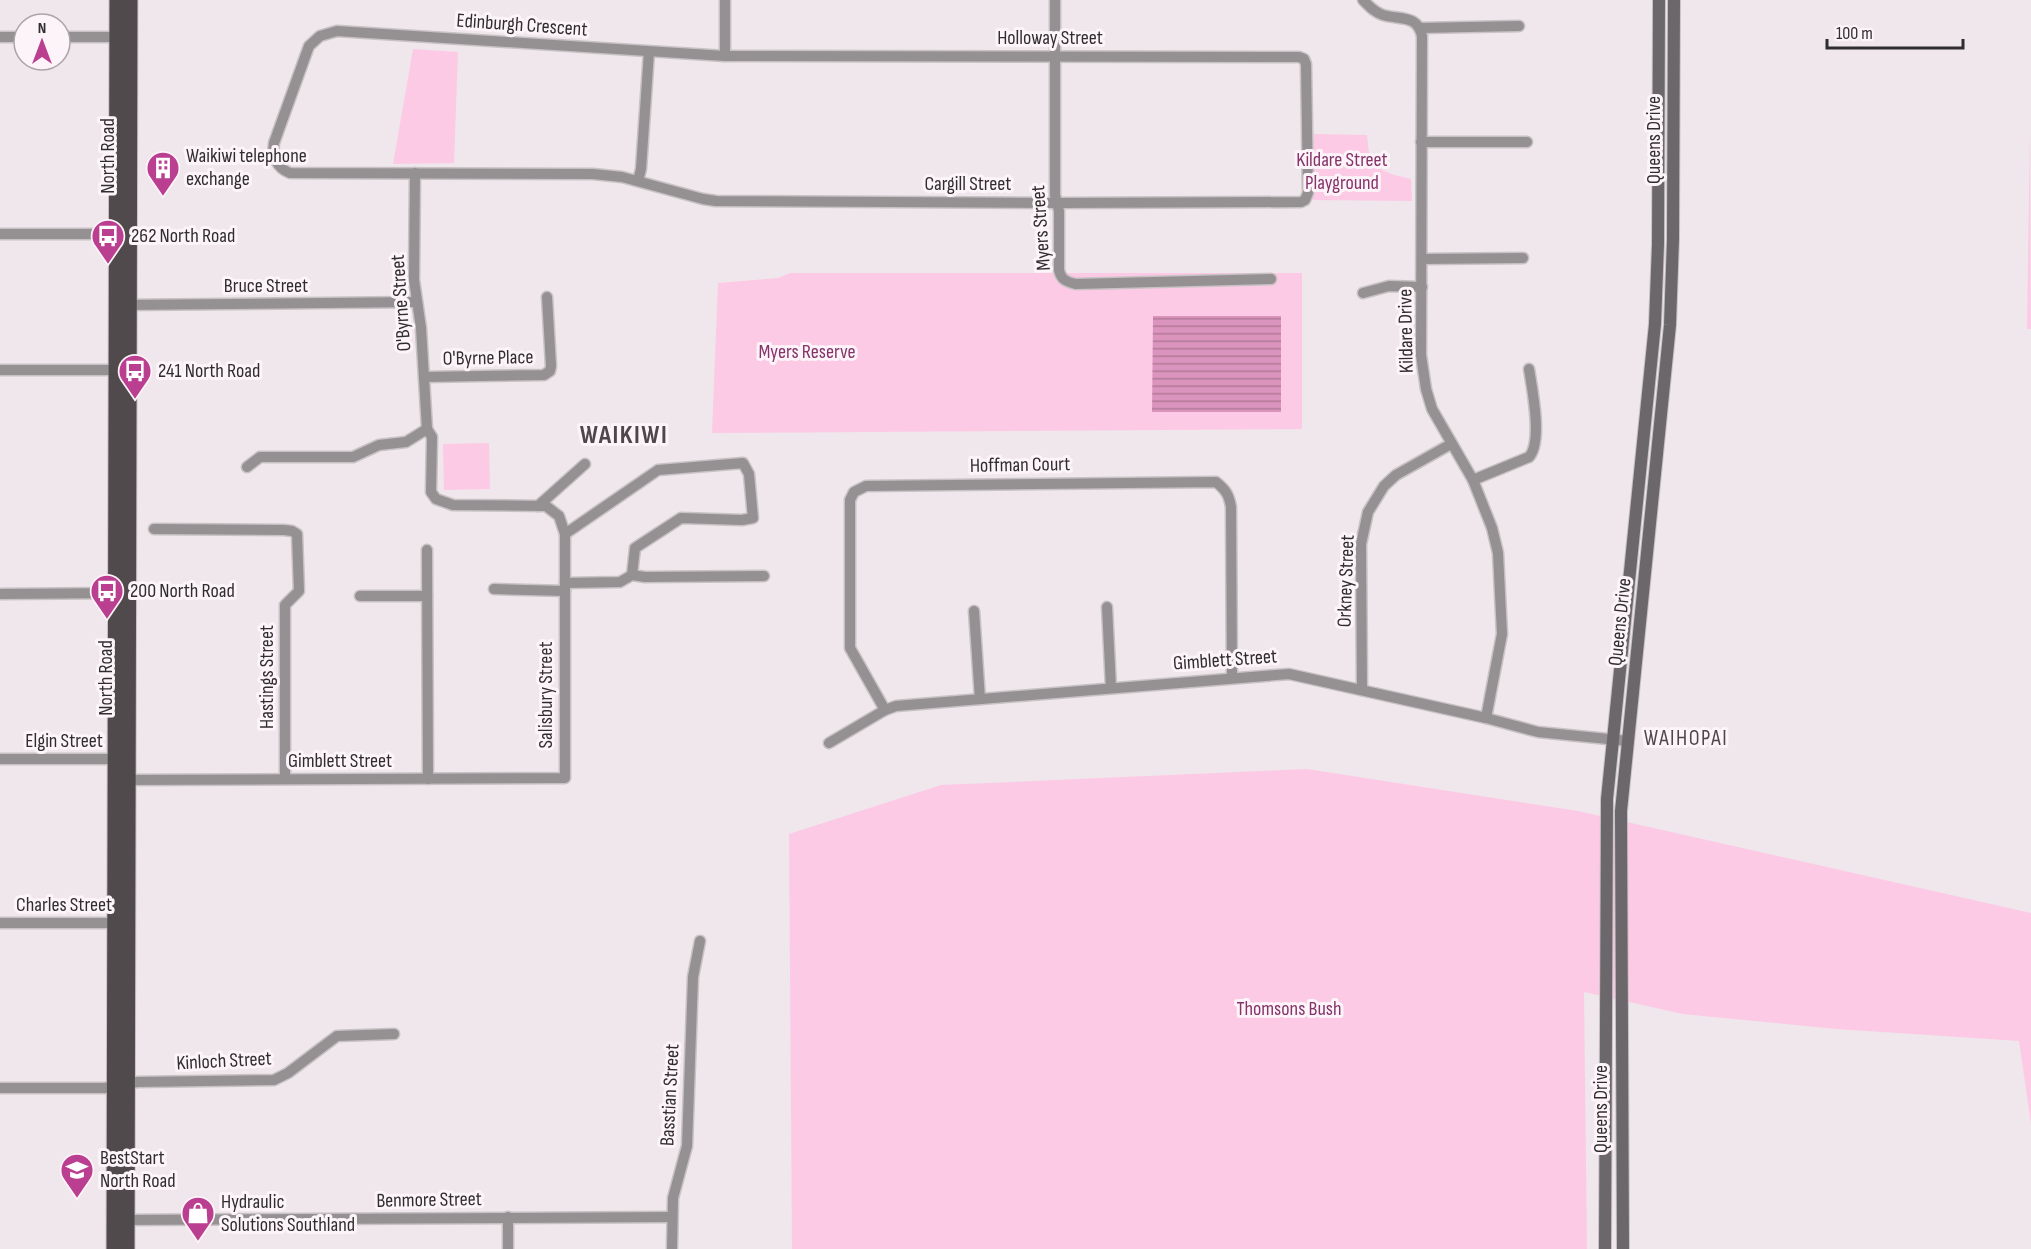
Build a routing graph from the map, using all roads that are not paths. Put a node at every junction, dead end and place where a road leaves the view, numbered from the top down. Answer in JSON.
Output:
{"nodes":[{"id":1,"x":117,"y":0,"type":"edge"},
{"id":2,"x":130,"y":0,"type":"edge"},
{"id":3,"x":725,"y":0,"type":"edge"},
{"id":4,"x":1055,"y":0,"type":"edge"},
{"id":5,"x":1363,"y":0,"type":"edge"},
{"id":6,"x":1659,"y":0,"type":"edge"},
{"id":7,"x":1674,"y":0,"type":"edge"},
{"id":8,"x":1519,"y":26,"type":"dead end"},
{"id":9,"x":1420,"y":28,"type":"junction"},
{"id":10,"x":72,"y":37,"type":"edge"},
{"id":11,"x":123,"y":37,"type":"junction"},
{"id":12,"x":1659,"y":42,"type":"junction"},
{"id":13,"x":1674,"y":42,"type":"junction"},
{"id":14,"x":649,"y":52,"type":"junction"},
{"id":15,"x":725,"y":56,"type":"junction"},
{"id":16,"x":1055,"y":56,"type":"junction"},
{"id":17,"x":1421,"y":142,"type":"junction"},
{"id":18,"x":1527,"y":142,"type":"dead end"},
{"id":19,"x":415,"y":173,"type":"junction"},
{"id":20,"x":638,"y":181,"type":"junction"},
{"id":21,"x":1301,"y":202,"type":"joint"},
{"id":22,"x":1058,"y":203,"type":"junction"},
{"id":23,"x":0,"y":234,"type":"edge"},
{"id":24,"x":123,"y":234,"type":"junction"},
{"id":25,"x":1523,"y":258,"type":"dead end"},
{"id":26,"x":1422,"y":259,"type":"junction"},
{"id":27,"x":1271,"y":279,"type":"dead end"},
{"id":28,"x":1422,"y":286,"type":"junction"},
{"id":29,"x":1363,"y":293,"type":"dead end"},
{"id":30,"x":547,"y":297,"type":"dead end"},
{"id":31,"x":1657,"y":297,"type":"junction"},
{"id":32,"x":1672,"y":297,"type":"junction"},
{"id":33,"x":417,"y":302,"type":"junction"},
{"id":34,"x":122,"y":305,"type":"junction"},
{"id":35,"x":1529,"y":369,"type":"dead end"},
{"id":36,"x":0,"y":370,"type":"edge"},
{"id":37,"x":122,"y":370,"type":"junction"},
{"id":38,"x":424,"y":377,"type":"junction"},
{"id":39,"x":427,"y":429,"type":"junction"},
{"id":40,"x":1451,"y":444,"type":"junction"},
{"id":41,"x":585,"y":464,"type":"dead end"},
{"id":42,"x":247,"y":467,"type":"dead end"},
{"id":43,"x":1473,"y":480,"type":"junction"},
{"id":44,"x":538,"y":506,"type":"junction"},
{"id":45,"x":154,"y":529,"type":"dead end"},
{"id":46,"x":565,"y":534,"type":"junction"},
{"id":47,"x":427,"y":550,"type":"dead end"},
{"id":48,"x":632,"y":575,"type":"junction"},
{"id":49,"x":765,"y":576,"type":"dead end"},
{"id":50,"x":565,"y":587,"type":"junction"},
{"id":51,"x":494,"y":589,"type":"dead end"},
{"id":52,"x":121,"y":593,"type":"junction"},
{"id":53,"x":0,"y":594,"type":"edge"},
{"id":54,"x":360,"y":596,"type":"dead end"},
{"id":55,"x":427,"y":596,"type":"junction"},
{"id":56,"x":1107,"y":607,"type":"dead end"},
{"id":57,"x":974,"y":611,"type":"dead end"},
{"id":58,"x":1233,"y":678,"type":"junction"},
{"id":59,"x":1111,"y":688,"type":"junction"},
{"id":60,"x":1362,"y":690,"type":"junction"},
{"id":61,"x":980,"y":699,"type":"junction"},
{"id":62,"x":885,"y":710,"type":"junction"},
{"id":63,"x":1486,"y":718,"type":"junction"},
{"id":64,"x":1613,"y":739,"type":"junction"},
{"id":65,"x":1628,"y":741,"type":"junction"},
{"id":66,"x":829,"y":743,"type":"dead end"},
{"id":67,"x":0,"y":759,"type":"edge"},
{"id":68,"x":121,"y":759,"type":"junction"},
{"id":69,"x":565,"y":778,"type":"joint"},
{"id":70,"x":285,"y":779,"type":"junction"},
{"id":71,"x":428,"y":779,"type":"junction"},
{"id":72,"x":121,"y":780,"type":"junction"},
{"id":73,"x":0,"y":923,"type":"edge"},
{"id":74,"x":121,"y":923,"type":"junction"},
{"id":75,"x":700,"y":941,"type":"dead end"},
{"id":76,"x":394,"y":1034,"type":"dead end"},
{"id":77,"x":121,"y":1085,"type":"junction"},
{"id":78,"x":0,"y":1088,"type":"edge"},
{"id":79,"x":1605,"y":1169,"type":"junction"},
{"id":80,"x":1621,"y":1169,"type":"junction"},
{"id":81,"x":508,"y":1217,"type":"junction"},
{"id":82,"x":672,"y":1217,"type":"junction"},
{"id":83,"x":121,"y":1220,"type":"junction"},
{"id":84,"x":114,"y":1249,"type":"edge"},
{"id":85,"x":127,"y":1249,"type":"edge"},
{"id":86,"x":508,"y":1249,"type":"edge"},
{"id":87,"x":672,"y":1249,"type":"edge"},
{"id":88,"x":1605,"y":1249,"type":"edge"},
{"id":89,"x":1623,"y":1249,"type":"edge"}],
"edges":[{"from":1,"to":11,"type":"main road","name":"North Road"},
{"from":2,"to":11,"type":"main road","name":"North Road"},
{"from":3,"to":15,"type":"street"},
{"from":4,"to":16,"type":"street","name":"Myers Street"},
{"from":5,"to":9,"type":"street"},
{"from":6,"to":12,"type":"main road","name":"Queens Drive"},
{"from":7,"to":13,"type":"main road","name":"Queens Drive"},
{"from":8,"to":9,"type":"street"},
{"from":9,"to":17,"type":"street","name":"Kildare Drive"},
{"from":10,"to":11,"type":"street"},
{"from":11,"to":24,"type":"main road","name":"North Road"},
{"from":12,"to":13,"type":"main road"},
{"from":12,"to":31,"type":"main road","name":"Queens Drive"},
{"from":13,"to":32,"type":"main road","name":"Queens Drive"},
{"from":14,"to":15,"type":"street","name":"Holloway Street"},
{"from":14,"to":19,"type":"street","name":"Edinburgh Crescent"},
{"from":14,"to":20,"type":"street"},
{"from":15,"to":16,"type":"street","name":"Holloway Street"},
{"from":16,"to":21,"type":"street","name":"Holloway Street"},
{"from":16,"to":22,"type":"street","name":"Myers Street"},
{"from":17,"to":18,"type":"street"},
{"from":17,"to":26,"type":"street","name":"Kildare Drive"},
{"from":19,"to":20,"type":"street","name":"Edinburgh Crescent"},
{"from":19,"to":33,"type":"street","name":"O'Byrne Street"},
{"from":20,"to":22,"type":"street","name":"Cargill Street"},
{"from":21,"to":22,"type":"street","name":"Cargill Street"},
{"from":22,"to":27,"type":"street","name":"Myers Street"},
{"from":23,"to":24,"type":"street"},
{"from":24,"to":34,"type":"main road","name":"North Road"},
{"from":25,"to":26,"type":"street"},
{"from":26,"to":28,"type":"street","name":"Kildare Drive"},
{"from":28,"to":29,"type":"street"},
{"from":28,"to":40,"type":"street","name":"Kildare Drive"},
{"from":30,"to":38,"type":"street","name":"O'Byrne Place"},
{"from":31,"to":32,"type":"main road"},
{"from":31,"to":64,"type":"main road","name":"Queens Drive"},
{"from":32,"to":65,"type":"main road","name":"Queens Drive"},
{"from":33,"to":34,"type":"street","name":"Bruce Street"},
{"from":33,"to":38,"type":"street","name":"O'Byrne Street"},
{"from":34,"to":37,"type":"main road","name":"North Road"},
{"from":35,"to":43,"type":"street"},
{"from":36,"to":37,"type":"street"},
{"from":37,"to":52,"type":"main road","name":"North Road"},
{"from":38,"to":39,"type":"street","name":"O'Byrne Street"},
{"from":39,"to":42,"type":"street"},
{"from":39,"to":44,"type":"street","name":"O'Byrne Street"},
{"from":40,"to":43,"type":"street","name":"Kildare Drive"},
{"from":40,"to":60,"type":"street","name":"Orkney Street"},
{"from":41,"to":44,"type":"street"},
{"from":43,"to":63,"type":"street","name":"Kildare Drive"},
{"from":44,"to":46,"type":"street"},
{"from":45,"to":70,"type":"street","name":"Hastings Street"},
{"from":46,"to":48,"type":"street"},
{"from":46,"to":50,"type":"street","name":"Salisbury Street"},
{"from":47,"to":55,"type":"street"},
{"from":48,"to":49,"type":"street"},
{"from":48,"to":50,"type":"street"},
{"from":50,"to":51,"type":"street"},
{"from":50,"to":69,"type":"street","name":"Salisbury Street"},
{"from":52,"to":53,"type":"street"},
{"from":52,"to":68,"type":"main road","name":"North Road"},
{"from":54,"to":55,"type":"street"},
{"from":55,"to":71,"type":"street"},
{"from":56,"to":59,"type":"street"},
{"from":57,"to":61,"type":"street"},
{"from":58,"to":59,"type":"street","name":"Gimblett Street"},
{"from":58,"to":60,"type":"street","name":"Gimblett Street"},
{"from":58,"to":62,"type":"street","name":"Hoffman Court"},
{"from":59,"to":61,"type":"street","name":"Gimblett Street"},
{"from":60,"to":63,"type":"street","name":"Gimblett Street"},
{"from":61,"to":62,"type":"street","name":"Gimblett Street"},
{"from":62,"to":66,"type":"street","name":"Gimblett Street"},
{"from":63,"to":64,"type":"street","name":"Gimblett Street"},
{"from":64,"to":65,"type":"street","name":"Gimblett Street"},
{"from":64,"to":79,"type":"main road","name":"Queens Drive"},
{"from":65,"to":80,"type":"main road","name":"Queens Drive"},
{"from":67,"to":68,"type":"street","name":"Elgin Street"},
{"from":68,"to":72,"type":"main road","name":"North Road"},
{"from":69,"to":71,"type":"street","name":"Gimblett Street"},
{"from":70,"to":71,"type":"street","name":"Gimblett Street"},
{"from":70,"to":72,"type":"street","name":"Gimblett Street"},
{"from":72,"to":74,"type":"main road","name":"North Road"},
{"from":73,"to":74,"type":"street","name":"Charles Street"},
{"from":74,"to":77,"type":"main road","name":"North Road"},
{"from":75,"to":82,"type":"street","name":"Basstian Street"},
{"from":76,"to":77,"type":"street","name":"Kinloch Street"},
{"from":77,"to":78,"type":"street","name":"Kinloch Street"},
{"from":77,"to":83,"type":"main road","name":"North Road"},
{"from":79,"to":80,"type":"main road"},
{"from":79,"to":88,"type":"main road","name":"Queens Drive"},
{"from":80,"to":89,"type":"main road","name":"Queens Drive"},
{"from":81,"to":82,"type":"street","name":"Benmore Street"},
{"from":81,"to":83,"type":"street","name":"Benmore Street"},
{"from":81,"to":86,"type":"street"},
{"from":82,"to":87,"type":"street","name":"Basstian Street"},
{"from":83,"to":84,"type":"main road","name":"North Road"},
{"from":83,"to":85,"type":"main road","name":"North Road"}]}
